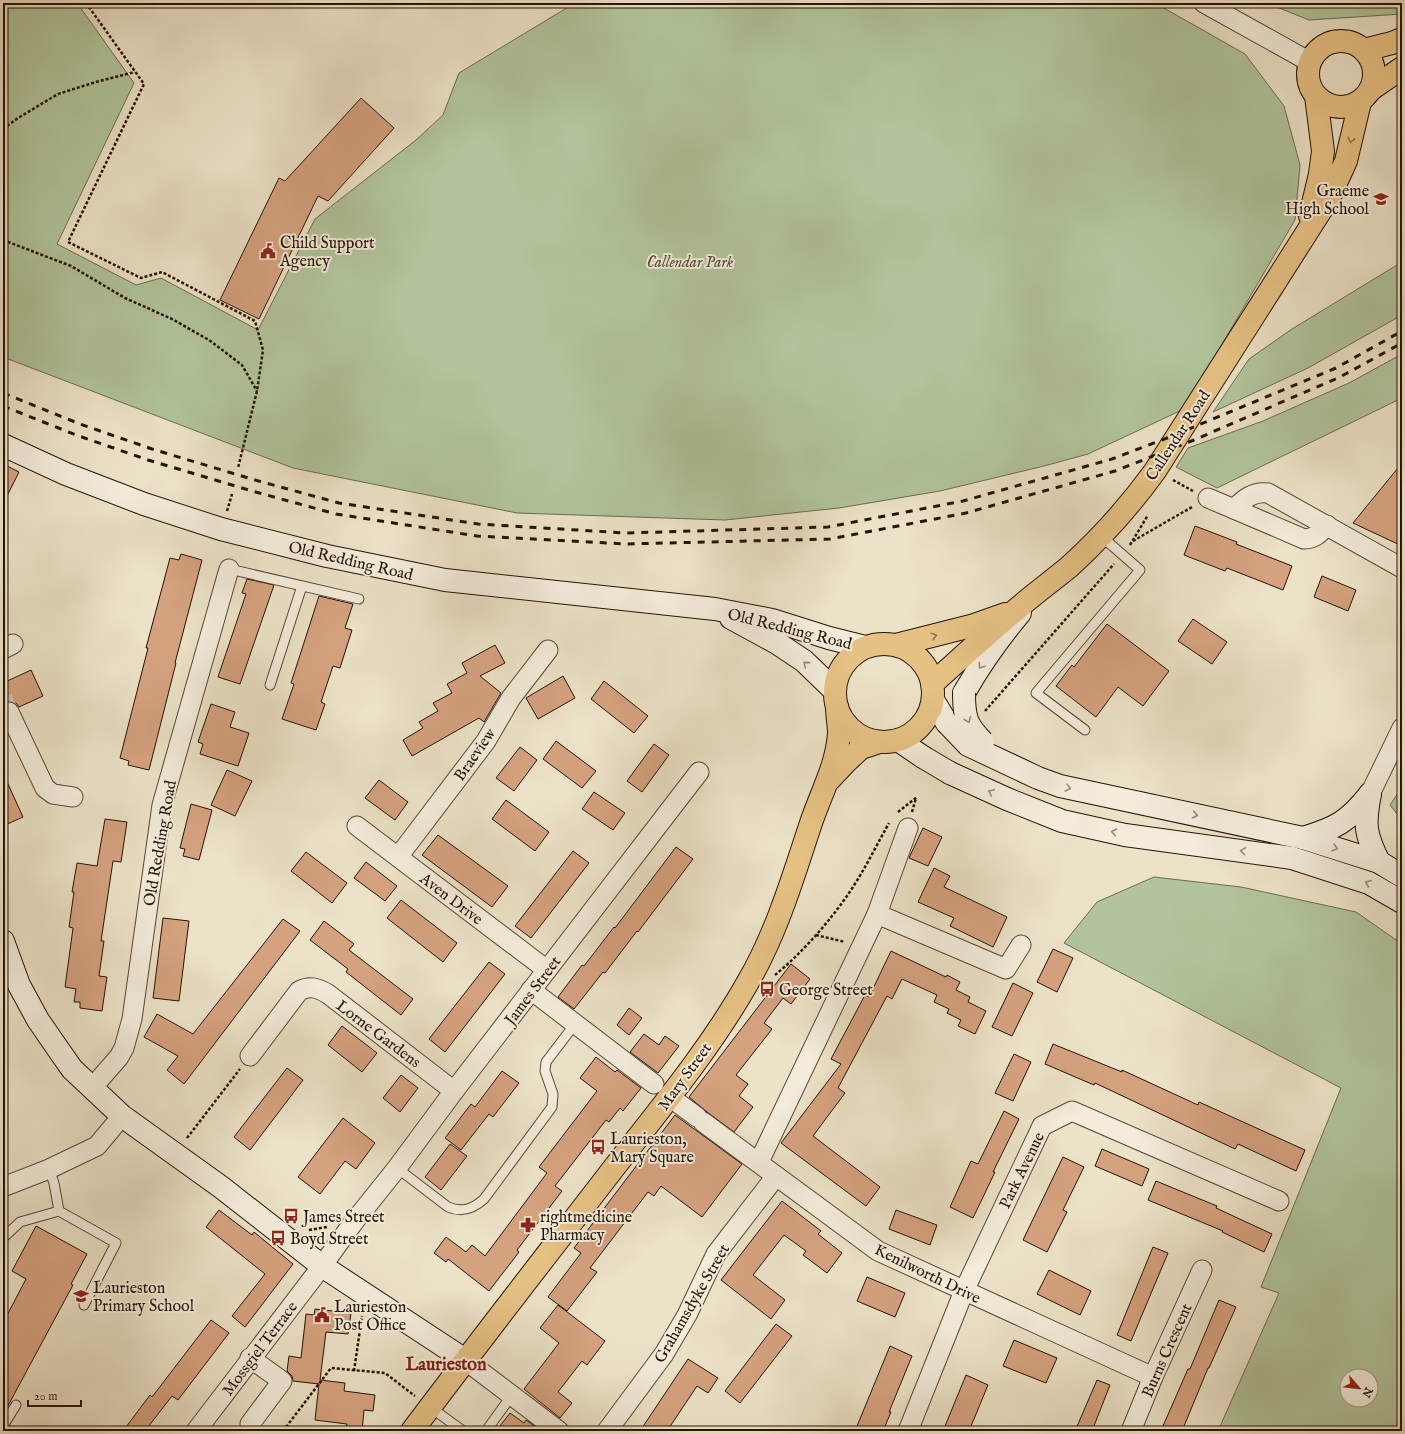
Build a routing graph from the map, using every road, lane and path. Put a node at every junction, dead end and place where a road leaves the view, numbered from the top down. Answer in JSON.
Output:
{"nodes":[{"id":1,"x":86,"y":3,"type":"edge"},
{"id":2,"x":1204,"y":3,"type":"edge"},
{"id":3,"x":1402,"y":39,"type":"edge"},
{"id":4,"x":1364,"y":50,"type":"junction"},
{"id":5,"x":1310,"y":62,"type":"junction"},
{"id":6,"x":1402,"y":68,"type":"edge"},
{"id":7,"x":135,"y":72,"type":"junction"},
{"id":8,"x":1316,"y":96,"type":"junction"},
{"id":9,"x":1365,"y":96,"type":"junction"},
{"id":10,"x":3,"y":129,"type":"edge"},
{"id":11,"x":1306,"y":233,"type":"junction"},
{"id":12,"x":3,"y":240,"type":"edge"},
{"id":13,"x":257,"y":391,"type":"junction"},
{"id":14,"x":3,"y":445,"type":"edge"},
{"id":15,"x":238,"y":468,"type":"dead end"},
{"id":16,"x":1155,"y":471,"type":"junction"},
{"id":17,"x":1208,"y":498,"type":"junction"},
{"id":18,"x":1234,"y":509,"type":"junction"},
{"id":19,"x":1327,"y":525,"type":"junction"},
{"id":20,"x":1101,"y":536,"type":"junction"},
{"id":21,"x":1132,"y":542,"type":"dead end"},
{"id":22,"x":1123,"y":555,"type":"junction"},
{"id":23,"x":1402,"y":568,"type":"edge"},
{"id":24,"x":228,"y":569,"type":"joint"},
{"id":25,"x":302,"y":586,"type":"junction"},
{"id":26,"x":1039,"y":591,"type":"junction"},
{"id":27,"x":359,"y":598,"type":"dead end"},
{"id":28,"x":715,"y":609,"type":"junction"},
{"id":29,"x":1016,"y":609,"type":"junction"},
{"id":30,"x":896,"y":645,"type":"junction"},
{"id":31,"x":866,"y":647,"type":"junction"},
{"id":32,"x":548,"y":650,"type":"dead end"},
{"id":33,"x":270,"y":685,"type":"dead end"},
{"id":34,"x":933,"y":692,"type":"junction"},
{"id":35,"x":836,"y":699,"type":"junction"},
{"id":36,"x":9,"y":712,"type":"tunnel mouth"},
{"id":37,"x":982,"y":714,"type":"dead end"},
{"id":38,"x":1402,"y":728,"type":"edge"},
{"id":39,"x":1085,"y":730,"type":"dead end"},
{"id":40,"x":888,"y":741,"type":"junction"},
{"id":41,"x":976,"y":743,"type":"junction"},
{"id":42,"x":699,"y":772,"type":"dead end"},
{"id":43,"x":826,"y":783,"type":"junction"},
{"id":44,"x":1370,"y":794,"type":"junction"},
{"id":45,"x":73,"y":797,"type":"dead end"},
{"id":46,"x":917,"y":797,"type":"dead end"},
{"id":47,"x":893,"y":816,"type":"dead end"},
{"id":48,"x":890,"y":822,"type":"dead end"},
{"id":49,"x":357,"y":826,"type":"dead end"},
{"id":50,"x":908,"y":828,"type":"dead end"},
{"id":51,"x":1303,"y":838,"type":"junction"},
{"id":52,"x":398,"y":857,"type":"junction"},
{"id":53,"x":1379,"y":862,"type":"junction"},
{"id":54,"x":1402,"y":876,"type":"edge"},
{"id":55,"x":1402,"y":902,"type":"edge"},
{"id":56,"x":877,"y":914,"type":"junction"},
{"id":57,"x":816,"y":935,"type":"junction"},
{"id":58,"x":3,"y":941,"type":"edge"},
{"id":59,"x":1021,"y":945,"type":"dead end"},
{"id":60,"x":862,"y":946,"type":"junction"},
{"id":61,"x":547,"y":970,"type":"junction"},
{"id":62,"x":772,"y":977,"type":"dead end"},
{"id":63,"x":531,"y":990,"type":"junction"},
{"id":64,"x":575,"y":1024,"type":"junction"},
{"id":65,"x":250,"y":1056,"type":"joint"},
{"id":66,"x":92,"y":1088,"type":"junction"},
{"id":67,"x":662,"y":1090,"type":"junction"},
{"id":68,"x":454,"y":1091,"type":"junction"},
{"id":69,"x":122,"y":1116,"type":"junction"},
{"id":70,"x":175,"y":1154,"type":"junction"},
{"id":71,"x":759,"y":1162,"type":"junction"},
{"id":72,"x":396,"y":1168,"type":"junction"},
{"id":73,"x":49,"y":1169,"type":"junction"},
{"id":74,"x":776,"y":1176,"type":"junction"},
{"id":75,"x":3,"y":1187,"type":"edge"},
{"id":76,"x":1279,"y":1201,"type":"dead end"},
{"id":77,"x":59,"y":1211,"type":"junction"},
{"id":78,"x":353,"y":1223,"type":"junction"},
{"id":79,"x":282,"y":1235,"type":"junction"},
{"id":80,"x":3,"y":1238,"type":"edge"},
{"id":81,"x":322,"y":1266,"type":"junction"},
{"id":82,"x":1202,"y":1270,"type":"dead end"},
{"id":83,"x":964,"y":1291,"type":"junction"},
{"id":84,"x":365,"y":1294,"type":"junction"},
{"id":85,"x":84,"y":1305,"type":"dead end"},
{"id":86,"x":250,"y":1358,"type":"junction"},
{"id":87,"x":465,"y":1360,"type":"junction"},
{"id":88,"x":354,"y":1371,"type":"junction"},
{"id":89,"x":1153,"y":1377,"type":"junction"},
{"id":90,"x":512,"y":1395,"type":"junction"},
{"id":91,"x":16,"y":1405,"type":"dead end"},
{"id":92,"x":430,"y":1407,"type":"junction"},
{"id":93,"x":250,"y":1424,"type":"dead end"},
{"id":94,"x":3,"y":1426,"type":"edge"},
{"id":95,"x":196,"y":1431,"type":"edge"},
{"id":96,"x":283,"y":1431,"type":"edge"},
{"id":97,"x":412,"y":1431,"type":"edge"},
{"id":98,"x":463,"y":1431,"type":"edge"},
{"id":99,"x":486,"y":1431,"type":"edge"},
{"id":100,"x":559,"y":1431,"type":"edge"},
{"id":101,"x":607,"y":1431,"type":"edge"},
{"id":102,"x":908,"y":1431,"type":"edge"},
{"id":103,"x":1130,"y":1431,"type":"edge"}],
"edges":[{"from":1,"to":7,"type":"path"},
{"from":2,"to":5,"type":"street"},
{"from":3,"to":4,"type":"main road"},
{"from":4,"to":5,"type":"main road"},
{"from":4,"to":9,"type":"main road"},
{"from":5,"to":8,"type":"main road"},
{"from":6,"to":9,"type":"main road"},
{"from":7,"to":10,"type":"path"},
{"from":7,"to":13,"type":"path"},
{"from":8,"to":9,"type":"main road"},
{"from":8,"to":11,"type":"main road","name":"Callendar Road"},
{"from":9,"to":11,"type":"main road","name":"Callendar Road","one_way":true},
{"from":11,"to":16,"type":"main road","name":"Callendar Road"},
{"from":12,"to":13,"type":"path"},
{"from":13,"to":15,"type":"path"},
{"from":14,"to":28,"type":"main road","name":"Old Redding Road"},
{"from":16,"to":17,"type":"path"},
{"from":16,"to":20,"type":"main road","name":"Callendar Road"},
{"from":17,"to":18,"type":"street"},
{"from":17,"to":21,"type":"path"},
{"from":18,"to":19,"type":"street"},
{"from":18,"to":19,"type":"street"},
{"from":19,"to":23,"type":"street"},
{"from":20,"to":22,"type":"lane"},
{"from":20,"to":26,"type":"main road","name":"Callendar Road"},
{"from":22,"to":37,"type":"path"},
{"from":22,"to":39,"type":"lane"},
{"from":24,"to":25,"type":"lane"},
{"from":24,"to":66,"type":"street","name":"Old Redding Road"},
{"from":25,"to":27,"type":"lane"},
{"from":25,"to":33,"type":"lane"},
{"from":26,"to":29,"type":"main road","name":"Callendar Road"},
{"from":26,"to":41,"type":"main road","one_way":true,"bridge":true},
{"from":28,"to":31,"type":"main road","name":"Old Redding Road"},
{"from":35,"to":28,"type":"main road","name":"Old Redding Road","one_way":true},
{"from":30,"to":29,"type":"main road","name":"Callendar Road","one_way":true},
{"from":29,"to":34,"type":"main road","name":"Callendar Road"},
{"from":30,"to":31,"type":"main road"},
{"from":30,"to":34,"type":"main road"},
{"from":31,"to":35,"type":"main road"},
{"from":32,"to":52,"type":"street","name":"Braeview"},
{"from":34,"to":40,"type":"main road"},
{"from":34,"to":41,"type":"main road","bridge":true},
{"from":35,"to":40,"type":"main road"},
{"from":35,"to":43,"type":"main road","name":"Mary Street"},
{"from":36,"to":45,"type":"street"},
{"from":38,"to":44,"type":"street"},
{"from":40,"to":43,"type":"main road","name":"Mary Street"},
{"from":55,"to":40,"type":"main road","one_way":true,"bridge":true},
{"from":41,"to":51,"type":"main road","one_way":true},
{"from":42,"to":61,"type":"street","name":"James Street"},
{"from":43,"to":67,"type":"main road","name":"Mary Street"},
{"from":44,"to":51,"type":"main road"},
{"from":44,"to":53,"type":"main road"},
{"from":46,"to":47,"type":"path"},
{"from":48,"to":57,"type":"path"},
{"from":49,"to":52,"type":"street","name":"Aven Drive"},
{"from":50,"to":56,"type":"street"},
{"from":51,"to":53,"type":"main road","one_way":true},
{"from":52,"to":61,"type":"street","name":"Aven Drive"},
{"from":53,"to":54,"type":"main road"},
{"from":56,"to":59,"type":"street"},
{"from":56,"to":60,"type":"street"},
{"from":57,"to":60,"type":"path"},
{"from":57,"to":62,"type":"path"},
{"from":58,"to":66,"type":"main road"},
{"from":60,"to":71,"type":"street"},
{"from":61,"to":63,"type":"street","name":"James Street"},
{"from":63,"to":64,"type":"street"},
{"from":63,"to":68,"type":"street","name":"James Street"},
{"from":64,"to":67,"type":"street"},
{"from":64,"to":72,"type":"lane"},
{"from":65,"to":68,"type":"street","name":"Lorne Gardens"},
{"from":65,"to":70,"type":"path"},
{"from":66,"to":69,"type":"main road"},
{"from":67,"to":71,"type":"street","name":"Kenilworth Drive"},
{"from":67,"to":87,"type":"main road","name":"Mary Street"},
{"from":68,"to":72,"type":"street","name":"James Street"},
{"from":69,"to":70,"type":"main road"},
{"from":69,"to":73,"type":"street"},
{"from":70,"to":79,"type":"main road"},
{"from":71,"to":74,"type":"street","name":"Kenilworth Drive"},
{"from":72,"to":78,"type":"street","name":"James Street"},
{"from":73,"to":75,"type":"street"},
{"from":73,"to":77,"type":"lane"},
{"from":74,"to":83,"type":"street","name":"Kenilworth Drive"},
{"from":74,"to":101,"type":"street","name":"Grahamsdyke Street"},
{"from":76,"to":83,"type":"street","name":"Park Avenue"},
{"from":77,"to":80,"type":"lane"},
{"from":77,"to":85,"type":"lane"},
{"from":78,"to":79,"type":"path"},
{"from":78,"to":81,"type":"street","name":"James Street"},
{"from":79,"to":81,"type":"main road"},
{"from":81,"to":84,"type":"main road"},
{"from":81,"to":86,"type":"street","name":"Mossgiel Terrace"},
{"from":82,"to":89,"type":"street","name":"Burns Crescent"},
{"from":83,"to":89,"type":"street","name":"Kenilworth Drive"},
{"from":83,"to":102,"type":"street","name":"Park Avenue"},
{"from":84,"to":87,"type":"main road"},
{"from":84,"to":88,"type":"path"},
{"from":86,"to":93,"type":"street"},
{"from":86,"to":95,"type":"street","name":"Mossgiel Terrace"},
{"from":87,"to":90,"type":"street"},
{"from":87,"to":92,"type":"main road","name":"Mary Street"},
{"from":88,"to":92,"type":"path"},
{"from":88,"to":96,"type":"path"},
{"from":89,"to":103,"type":"street","name":"Burns Crescent"},
{"from":90,"to":99,"type":"lane"},
{"from":90,"to":100,"type":"street"},
{"from":91,"to":94,"type":"lane"},
{"from":92,"to":97,"type":"main road","name":"Mary Street"},
{"from":92,"to":98,"type":"lane"}]}
